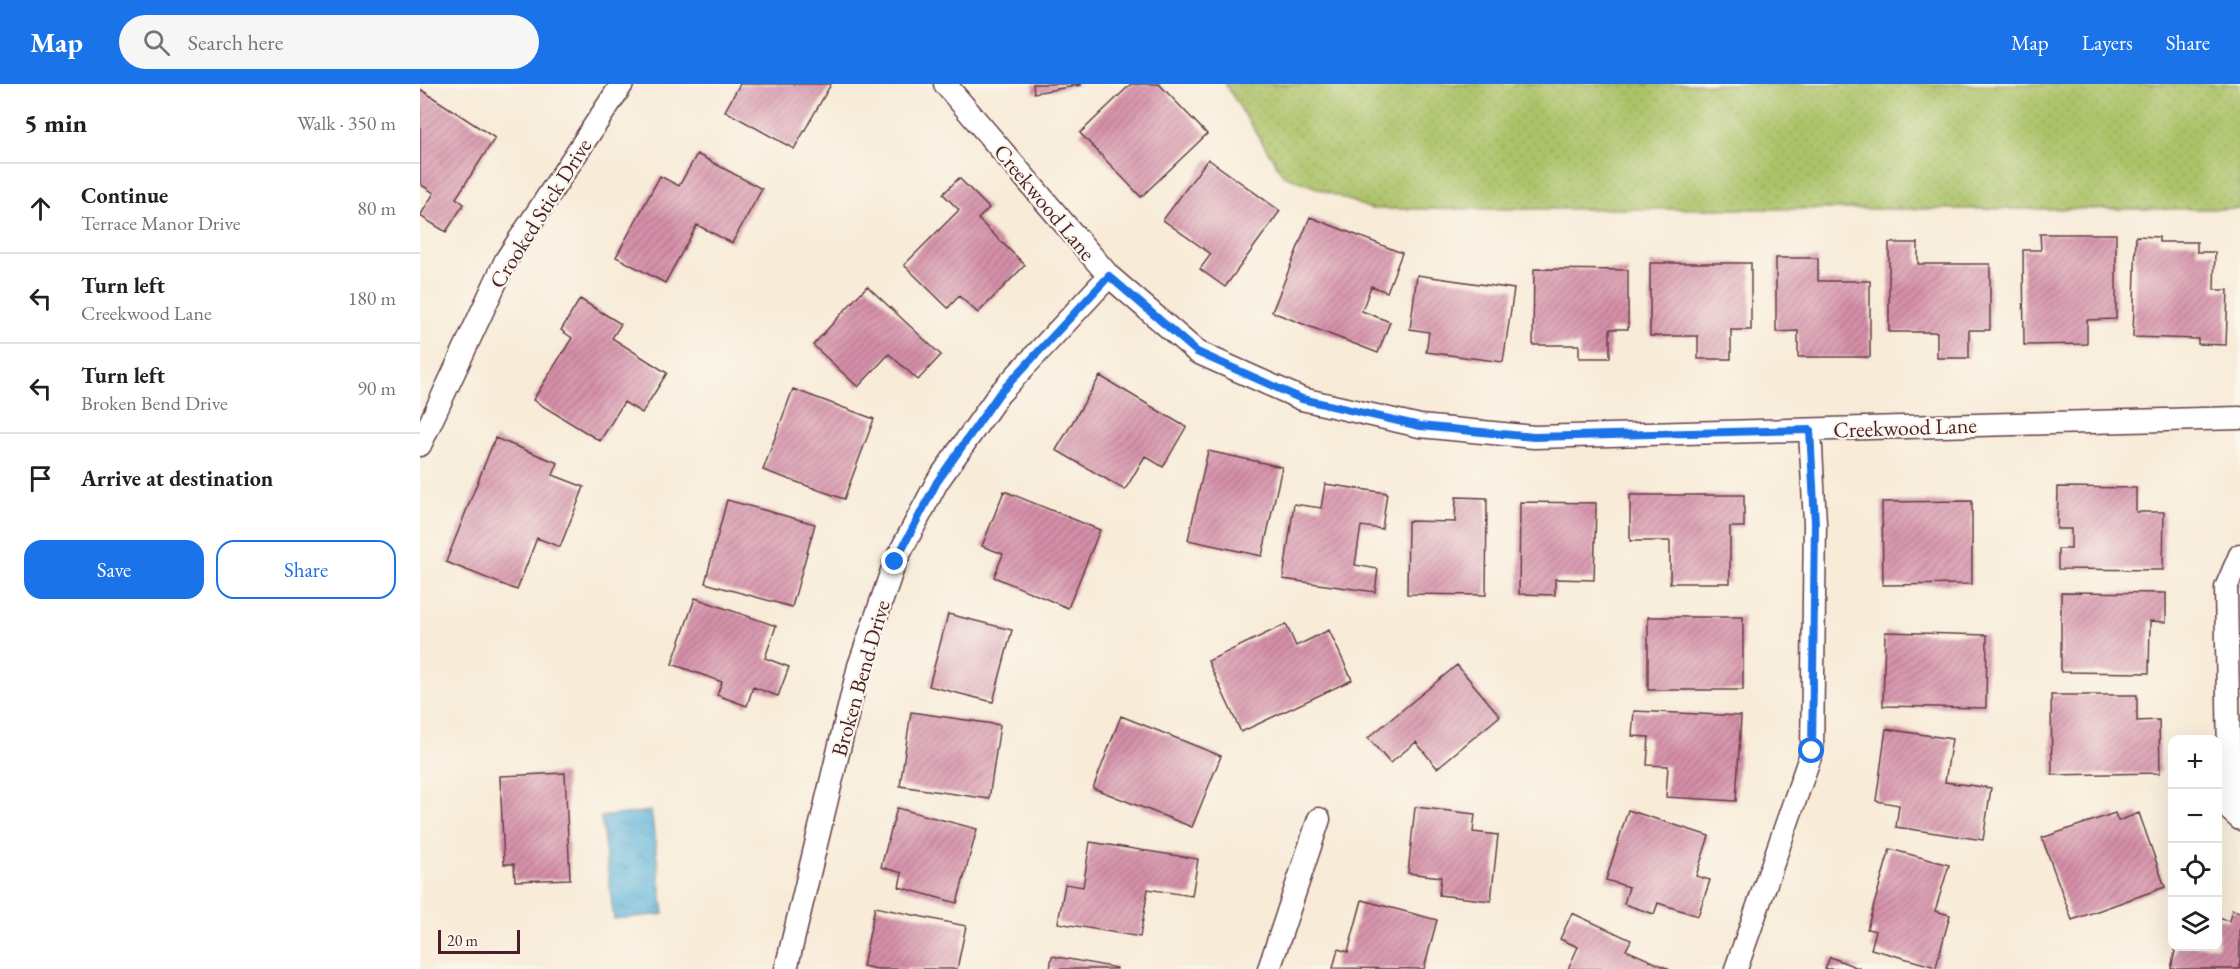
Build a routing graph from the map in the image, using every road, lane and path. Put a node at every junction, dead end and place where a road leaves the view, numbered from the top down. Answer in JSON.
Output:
{"nodes":[{"id":1,"x":622,"y":84,"type":"edge"},
{"id":2,"x":945,"y":84,"type":"edge"},
{"id":3,"x":1109,"y":276,"type":"junction"},
{"id":4,"x":2240,"y":418,"type":"edge"},
{"id":5,"x":1810,"y":430,"type":"junction"},
{"id":6,"x":420,"y":445,"type":"edge"},
{"id":7,"x":2240,"y":555,"type":"edge"},
{"id":8,"x":1319,"y":819,"type":"dead end"},
{"id":9,"x":2240,"y":819,"type":"edge"},
{"id":10,"x":786,"y":969,"type":"edge"},
{"id":11,"x":1269,"y":969,"type":"edge"},
{"id":12,"x":1736,"y":969,"type":"edge"}],
"edges":[{"from":1,"to":6,"type":"street","name":"Crooked Stick Drive"},
{"from":2,"to":3,"type":"street","name":"Creekwood Lane"},
{"from":3,"to":5,"type":"street","name":"Creekwood Lane"},
{"from":3,"to":10,"type":"street","name":"Broken Bend Drive"},
{"from":4,"to":5,"type":"street","name":"Creekwood Lane"},
{"from":5,"to":12,"type":"street"},
{"from":7,"to":9,"type":"street"},
{"from":8,"to":11,"type":"street"}]}
